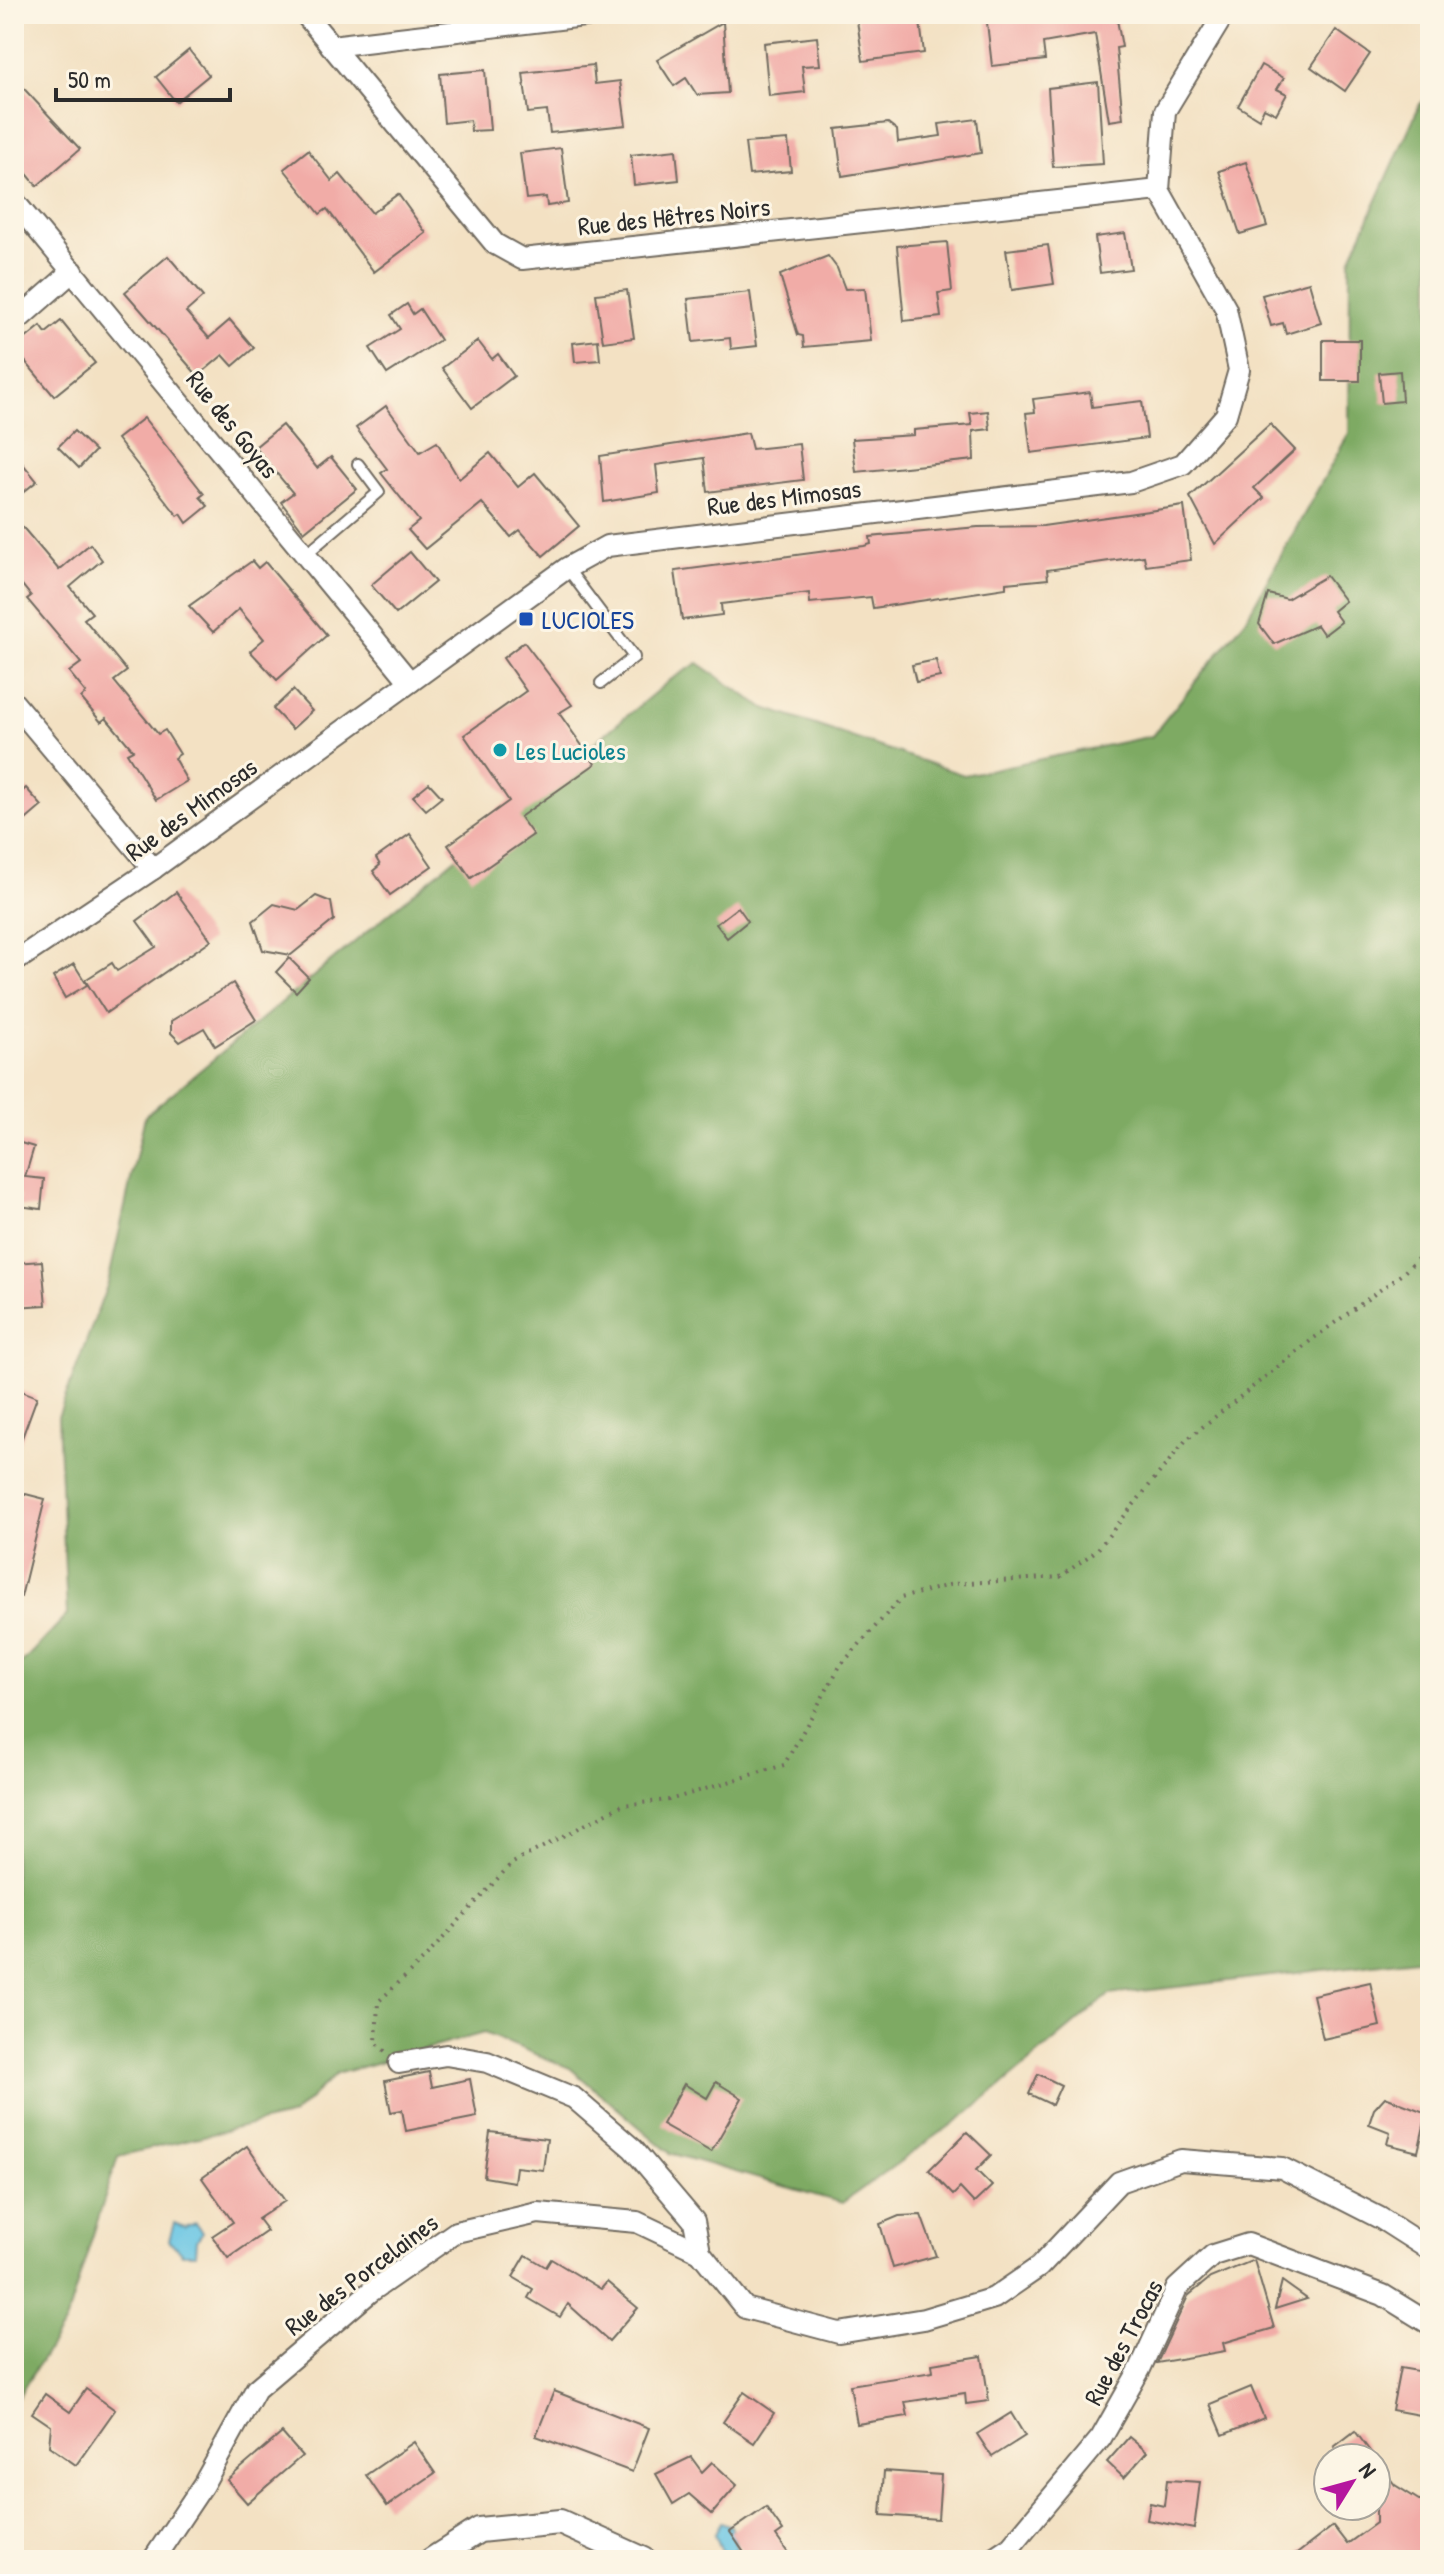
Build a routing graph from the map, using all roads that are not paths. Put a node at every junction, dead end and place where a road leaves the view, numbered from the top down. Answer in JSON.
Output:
{"nodes":[{"id":1,"x":305,"y":14,"type":"edge"},
{"id":2,"x":601,"y":14,"type":"edge"},
{"id":3,"x":1222,"y":15,"type":"edge"},
{"id":4,"x":331,"y":46,"type":"junction"},
{"id":5,"x":1159,"y":190,"type":"junction"},
{"id":6,"x":14,"y":201,"type":"edge"},
{"id":7,"x":73,"y":271,"type":"junction"},
{"id":8,"x":14,"y":323,"type":"edge"},
{"id":9,"x":358,"y":464,"type":"dead end"},
{"id":10,"x":306,"y":554,"type":"junction"},
{"id":11,"x":567,"y":568,"type":"junction"},
{"id":12,"x":410,"y":682,"type":"junction"},
{"id":13,"x":601,"y":683,"type":"dead end"},
{"id":14,"x":14,"y":703,"type":"edge"},
{"id":15,"x":153,"y":869,"type":"junction"},
{"id":16,"x":14,"y":962,"type":"edge"},
{"id":17,"x":399,"y":2063,"type":"road end"},
{"id":18,"x":1430,"y":2250,"type":"edge"},
{"id":19,"x":700,"y":2252,"type":"junction"},
{"id":20,"x":1430,"y":2324,"type":"edge"},
{"id":21,"x":153,"y":2560,"type":"edge"},
{"id":22,"x":432,"y":2560,"type":"edge"},
{"id":23,"x":644,"y":2560,"type":"edge"},
{"id":24,"x":990,"y":2560,"type":"edge"}],
"edges":[{"from":1,"to":4,"type":"street","name":"Rue des Hêtres Noirs"},
{"from":2,"to":4,"type":"street"},
{"from":3,"to":5,"type":"street"},
{"from":4,"to":5,"type":"street","name":"Rue des Hêtres Noirs"},
{"from":5,"to":11,"type":"street","name":"Rue des Mimosas"},
{"from":6,"to":7,"type":"street","name":"Rue des Goyas"},
{"from":7,"to":8,"type":"street"},
{"from":7,"to":10,"type":"street","name":"Rue des Goyas"},
{"from":9,"to":10,"type":"lane"},
{"from":10,"to":12,"type":"street","name":"Rue des Goyas"},
{"from":11,"to":12,"type":"street","name":"Rue des Mimosas"},
{"from":11,"to":13,"type":"lane"},
{"from":12,"to":15,"type":"street","name":"Rue des Mimosas"},
{"from":14,"to":15,"type":"street"},
{"from":15,"to":16,"type":"street","name":"Rue des Mimosas"},
{"from":17,"to":19,"type":"street"},
{"from":18,"to":19,"type":"street"},
{"from":19,"to":21,"type":"street","name":"Rue des Porcelaines"},
{"from":20,"to":24,"type":"street","name":"Rue des Trocas"},
{"from":22,"to":23,"type":"street"}]}
